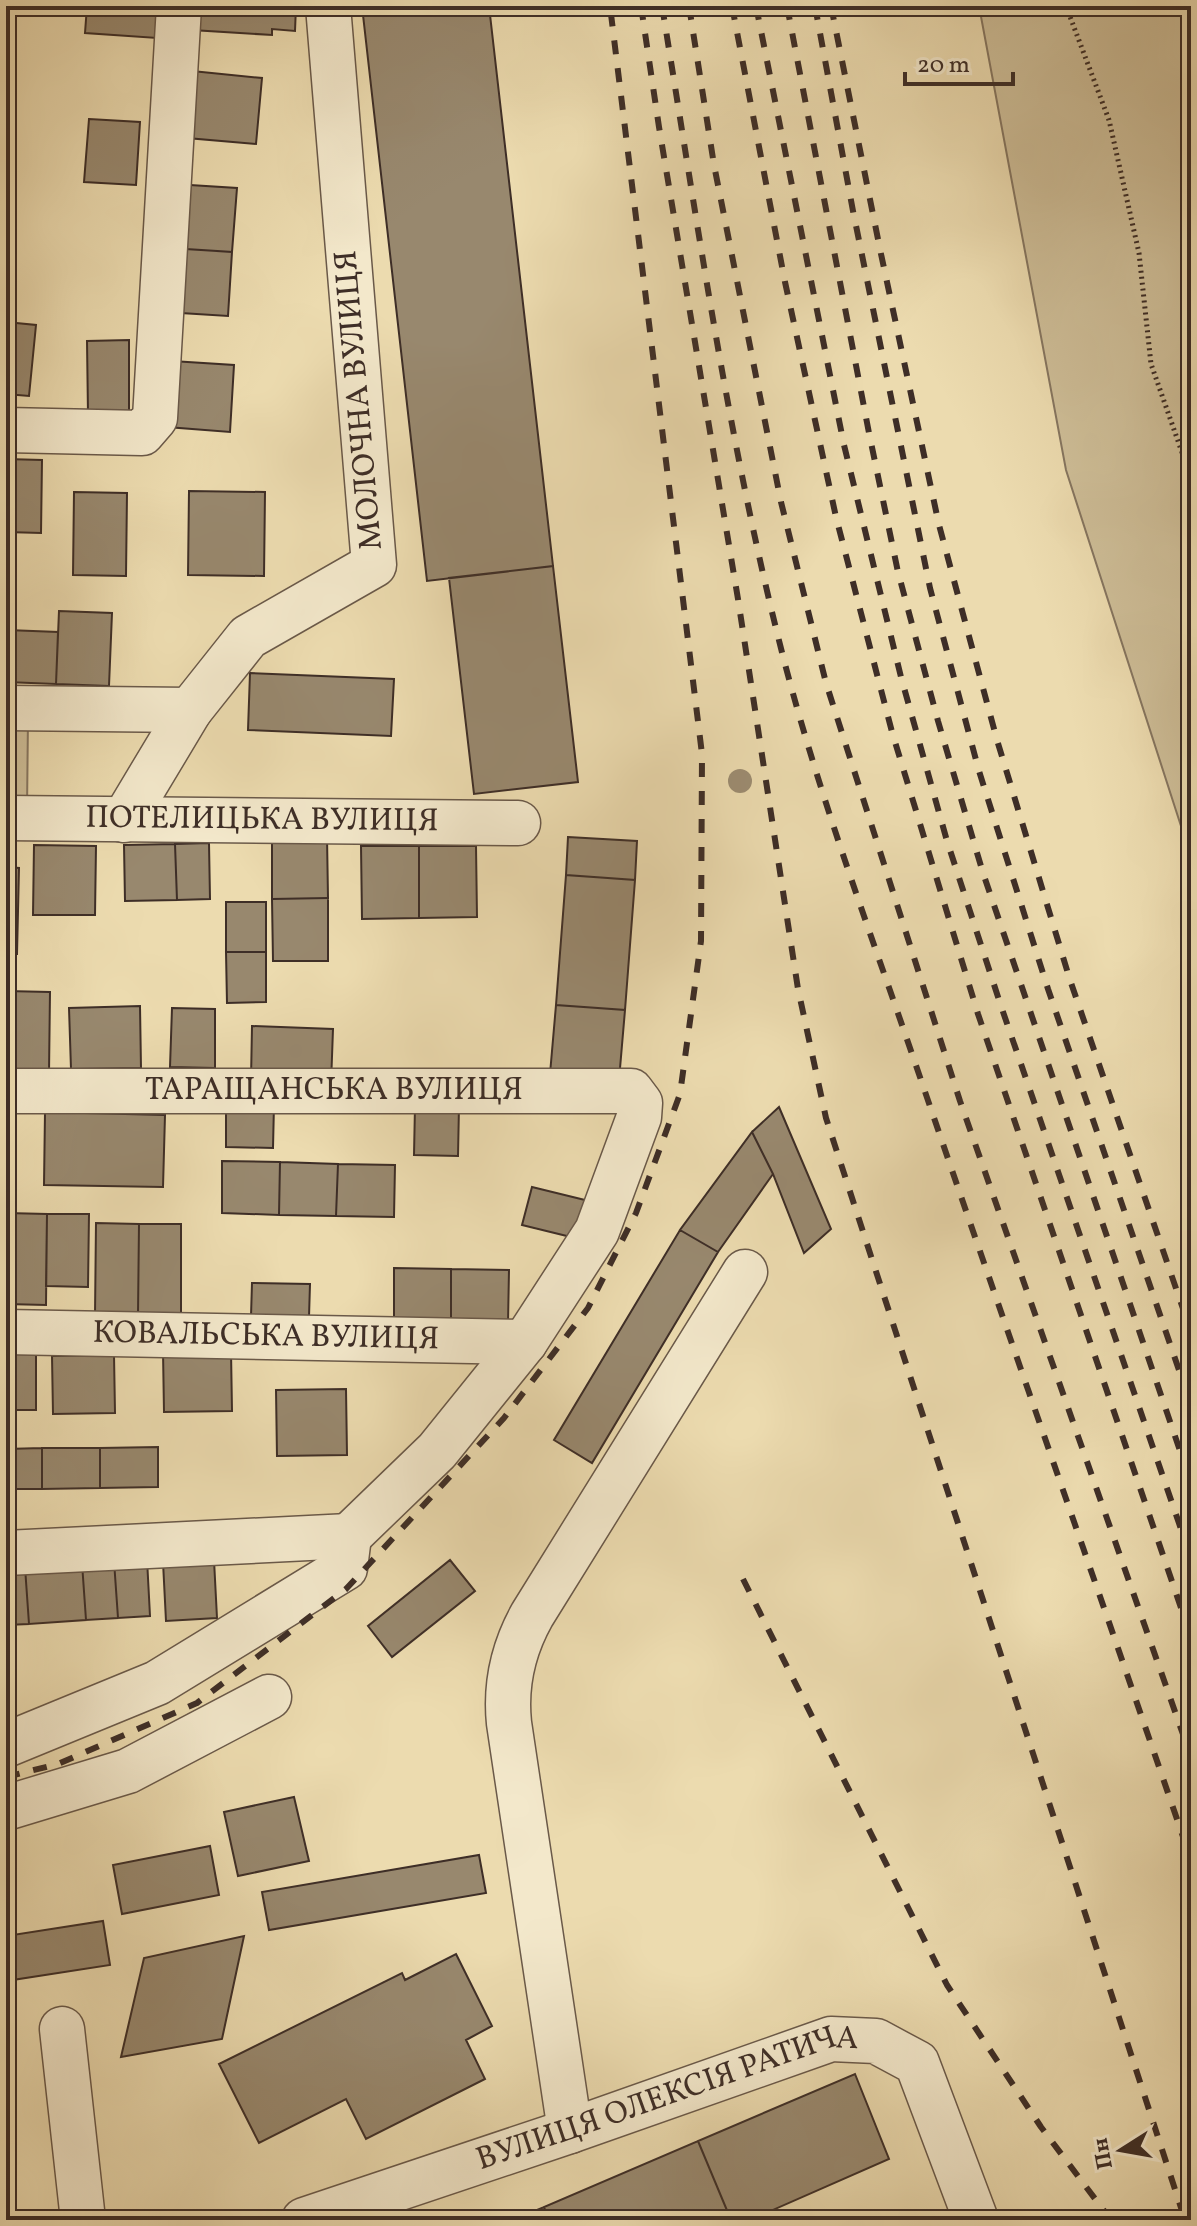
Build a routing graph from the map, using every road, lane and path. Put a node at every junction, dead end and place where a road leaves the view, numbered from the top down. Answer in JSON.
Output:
{"nodes":[{"id":1,"x":179,"y":6,"type":"edge"},
{"id":2,"x":328,"y":6,"type":"edge"},
{"id":3,"x":1066,"y":6,"type":"edge"},
{"id":4,"x":6,"y":430,"type":"edge"},
{"id":5,"x":1191,"y":478,"type":"edge"},
{"id":6,"x":6,"y":708,"type":"edge"},
{"id":7,"x":190,"y":710,"type":"junction"},
{"id":8,"x":6,"y":818,"type":"edge"},
{"id":9,"x":124,"y":820,"type":"junction"},
{"id":10,"x":518,"y":823,"type":"dead end"},
{"id":11,"x":6,"y":1091,"type":"edge"},
{"id":12,"x":745,"y":1272,"type":"dead end"},
{"id":13,"x":6,"y":1332,"type":"edge"},
{"id":14,"x":525,"y":1342,"type":"junction"},
{"id":15,"x":349,"y":1536,"type":"junction"},
{"id":16,"x":6,"y":1553,"type":"edge"},
{"id":17,"x":269,"y":1697,"type":"dead end"},
{"id":18,"x":6,"y":1745,"type":"edge"},
{"id":19,"x":6,"y":1808,"type":"edge"},
{"id":20,"x":62,"y":2029,"type":"dead end"},
{"id":21,"x":570,"y":2131,"type":"junction"},
{"id":22,"x":83,"y":2220,"type":"edge"},
{"id":23,"x":304,"y":2220,"type":"edge"},
{"id":24,"x":976,"y":2220,"type":"edge"}],
"edges":[{"from":1,"to":4,"type":"street"},
{"from":2,"to":7,"type":"street","name":"МОЛОЧНА ВУЛИЦЯ"},
{"from":3,"to":5,"type":"path"},
{"from":6,"to":7,"type":"street"},
{"from":7,"to":9,"type":"street"},
{"from":8,"to":9,"type":"street","name":"ПОТЕЛИЦЬКА ВУЛИЦЯ"},
{"from":9,"to":10,"type":"street","name":"ПОТЕЛИЦЬКА ВУЛИЦЯ"},
{"from":11,"to":14,"type":"street","name":"ТАРАЩАНСЬКА ВУЛИЦЯ"},
{"from":12,"to":21,"type":"street"},
{"from":13,"to":14,"type":"street","name":"КОВАЛЬСЬКА ВУЛИЦЯ"},
{"from":14,"to":15,"type":"street"},
{"from":15,"to":16,"type":"street"},
{"from":15,"to":18,"type":"street"},
{"from":17,"to":19,"type":"street"},
{"from":20,"to":22,"type":"street"},
{"from":21,"to":23,"type":"street","name":"ВУЛИЦЯ ОЛЕКСІЯ РАТИЧА"},
{"from":21,"to":24,"type":"street","name":"ВУЛИЦЯ ОЛЕКСІЯ РАТИЧА"}]}
